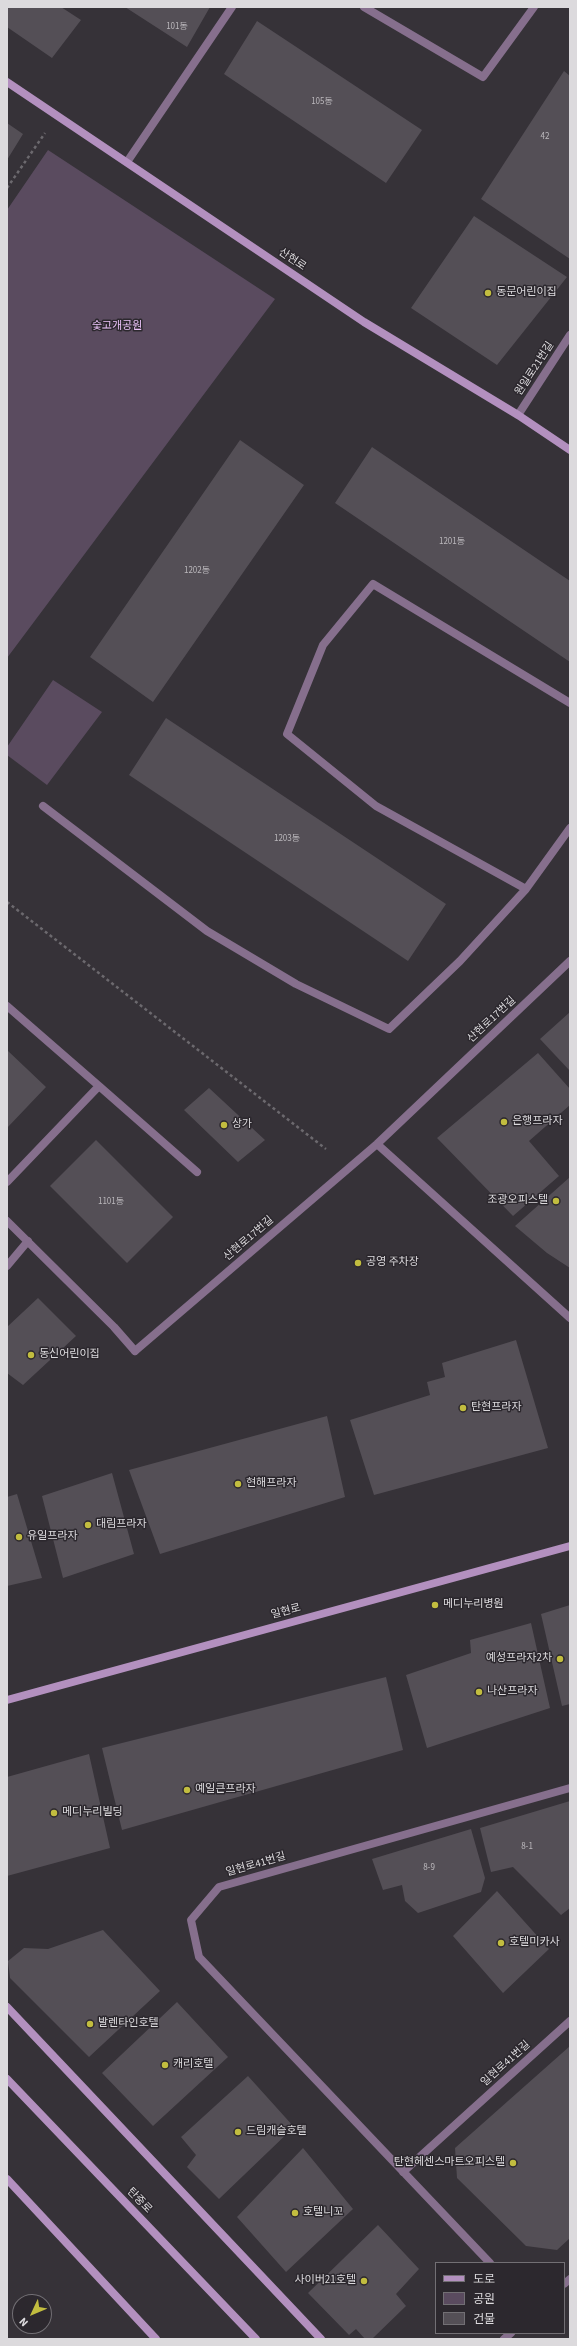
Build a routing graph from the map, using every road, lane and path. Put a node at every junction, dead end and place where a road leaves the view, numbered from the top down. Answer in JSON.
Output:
{"nodes":[{"id":1,"x":232,"y":7,"type":"edge"},
{"id":2,"x":364,"y":7,"type":"edge"},
{"id":3,"x":534,"y":7,"type":"edge"},
{"id":4,"x":7,"y":82,"type":"edge"},
{"id":5,"x":45,"y":133,"type":"dead end"},
{"id":6,"x":127,"y":162,"type":"junction"},
{"id":7,"x":7,"y":188,"type":"edge"},
{"id":8,"x":570,"y":335,"type":"edge"},
{"id":9,"x":518,"y":415,"type":"junction"},
{"id":10,"x":570,"y":450,"type":"edge"},
{"id":11,"x":570,"y":703,"type":"edge"},
{"id":12,"x":43,"y":806,"type":"dead end"},
{"id":13,"x":570,"y":828,"type":"edge"},
{"id":14,"x":526,"y":889,"type":"junction"},
{"id":15,"x":7,"y":902,"type":"edge"},
{"id":16,"x":570,"y":961,"type":"edge"},
{"id":17,"x":7,"y":1006,"type":"edge"},
{"id":18,"x":99,"y":1086,"type":"junction"},
{"id":19,"x":377,"y":1144,"type":"junction"},
{"id":20,"x":326,"y":1149,"type":"dead end"},
{"id":21,"x":197,"y":1172,"type":"dead end"},
{"id":22,"x":7,"y":1182,"type":"edge"},
{"id":23,"x":7,"y":1221,"type":"edge"},
{"id":24,"x":28,"y":1242,"type":"junction"},
{"id":25,"x":7,"y":1266,"type":"edge"},
{"id":26,"x":570,"y":1318,"type":"edge"},
{"id":27,"x":570,"y":1546,"type":"edge"},
{"id":28,"x":7,"y":1700,"type":"edge"},
{"id":29,"x":570,"y":1788,"type":"edge"},
{"id":30,"x":7,"y":2007,"type":"edge"},
{"id":31,"x":570,"y":2021,"type":"edge"},
{"id":32,"x":7,"y":2079,"type":"edge"},
{"id":33,"x":403,"y":2172,"type":"junction"},
{"id":34,"x":7,"y":2180,"type":"edge"},
{"id":35,"x":489,"y":2262,"type":"edge"},
{"id":36,"x":156,"y":2339,"type":"edge"},
{"id":37,"x":256,"y":2339,"type":"edge"},
{"id":38,"x":321,"y":2339,"type":"edge"}],
"edges":[{"from":1,"to":6,"type":"street"},
{"from":2,"to":3,"type":"street"},
{"from":4,"to":6,"type":"main road","name":"산현로"},
{"from":5,"to":7,"type":"path"},
{"from":6,"to":9,"type":"main road","name":"산현로"},
{"from":8,"to":9,"type":"street","name":"원일로21번길"},
{"from":9,"to":10,"type":"main road","name":"산현로"},
{"from":11,"to":14,"type":"street"},
{"from":12,"to":14,"type":"street"},
{"from":13,"to":14,"type":"street"},
{"from":15,"to":20,"type":"path"},
{"from":16,"to":19,"type":"street","name":"산현로17번길"},
{"from":17,"to":18,"type":"street"},
{"from":18,"to":21,"type":"street"},
{"from":18,"to":22,"type":"street"},
{"from":19,"to":24,"type":"street","name":"산현로17번길"},
{"from":19,"to":26,"type":"street"},
{"from":23,"to":24,"type":"street"},
{"from":24,"to":25,"type":"street"},
{"from":27,"to":28,"type":"main road","name":"일현로"},
{"from":29,"to":33,"type":"street","name":"일현로41번길"},
{"from":30,"to":38,"type":"main road"},
{"from":31,"to":33,"type":"street","name":"일현로41번길"},
{"from":32,"to":37,"type":"main road","name":"탄중로"},
{"from":33,"to":35,"type":"street","name":"일현로41번길"},
{"from":34,"to":36,"type":"main road"}]}
